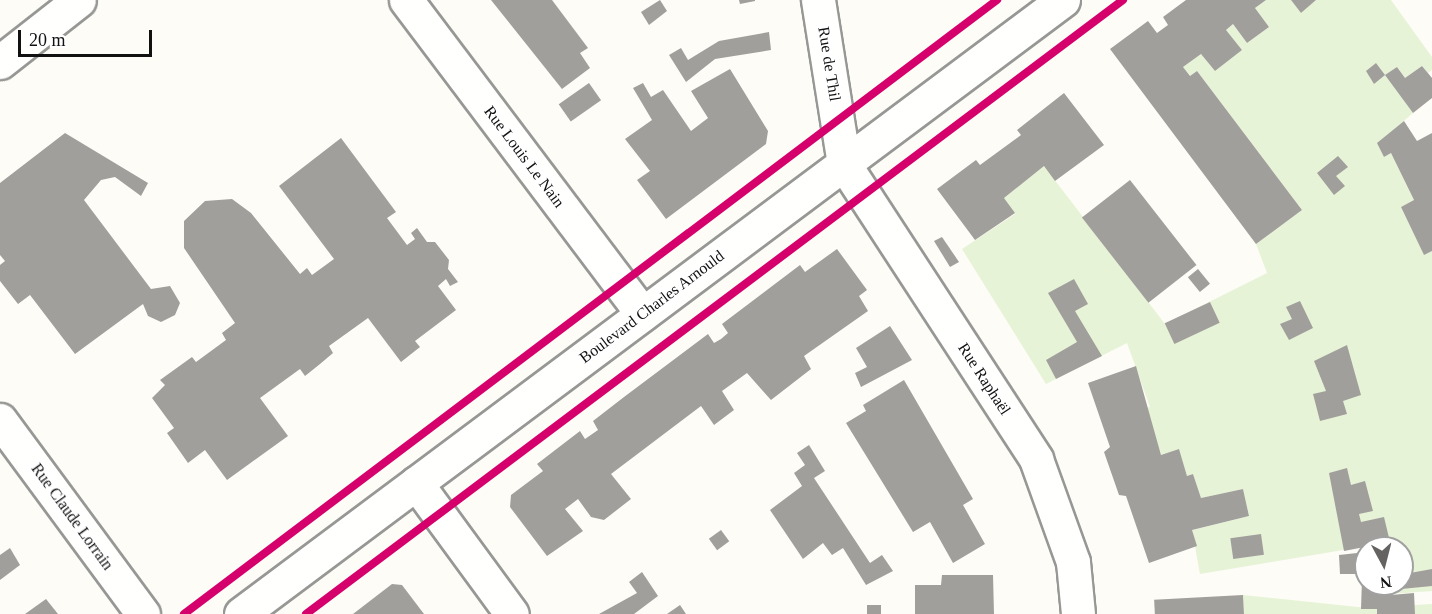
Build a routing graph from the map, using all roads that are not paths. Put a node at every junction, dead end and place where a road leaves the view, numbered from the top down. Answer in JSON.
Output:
{"nodes":[{"id":1,"x":406,"y":0,"type":"edge"},
{"id":2,"x":818,"y":0,"type":"edge"},
{"id":3,"x":1064,"y":0,"type":"edge"},
{"id":4,"x":63,"y":5,"type":"edge"},
{"id":5,"x":0,"y":62,"type":"edge"},
{"id":6,"x":844,"y":164,"type":"junction"},
{"id":7,"x":642,"y":314,"type":"junction"},
{"id":8,"x":0,"y":420,"type":"edge"},
{"id":9,"x":416,"y":483,"type":"junction"},
{"id":10,"x":143,"y":614,"type":"edge"},
{"id":11,"x":241,"y":614,"type":"edge"},
{"id":12,"x":512,"y":614,"type":"edge"},
{"id":13,"x":1078,"y":614,"type":"edge"}],
"edges":[{"from":1,"to":7,"type":"street","name":"Rue Louis Le Nain"},
{"from":2,"to":6,"type":"street","name":"Rue de Thil"},
{"from":3,"to":6,"type":"street","name":"Boulevard Charles Arnould"},
{"from":4,"to":5,"type":"street"},
{"from":6,"to":7,"type":"street","name":"Boulevard Charles Arnould"},
{"from":6,"to":13,"type":"street","name":"Rue Raphaël"},
{"from":7,"to":9,"type":"street","name":"Boulevard Charles Arnould"},
{"from":8,"to":10,"type":"street","name":"Rue Claude Lorrain"},
{"from":9,"to":11,"type":"street","name":"Boulevard Charles Arnould"},
{"from":9,"to":12,"type":"street"}]}
